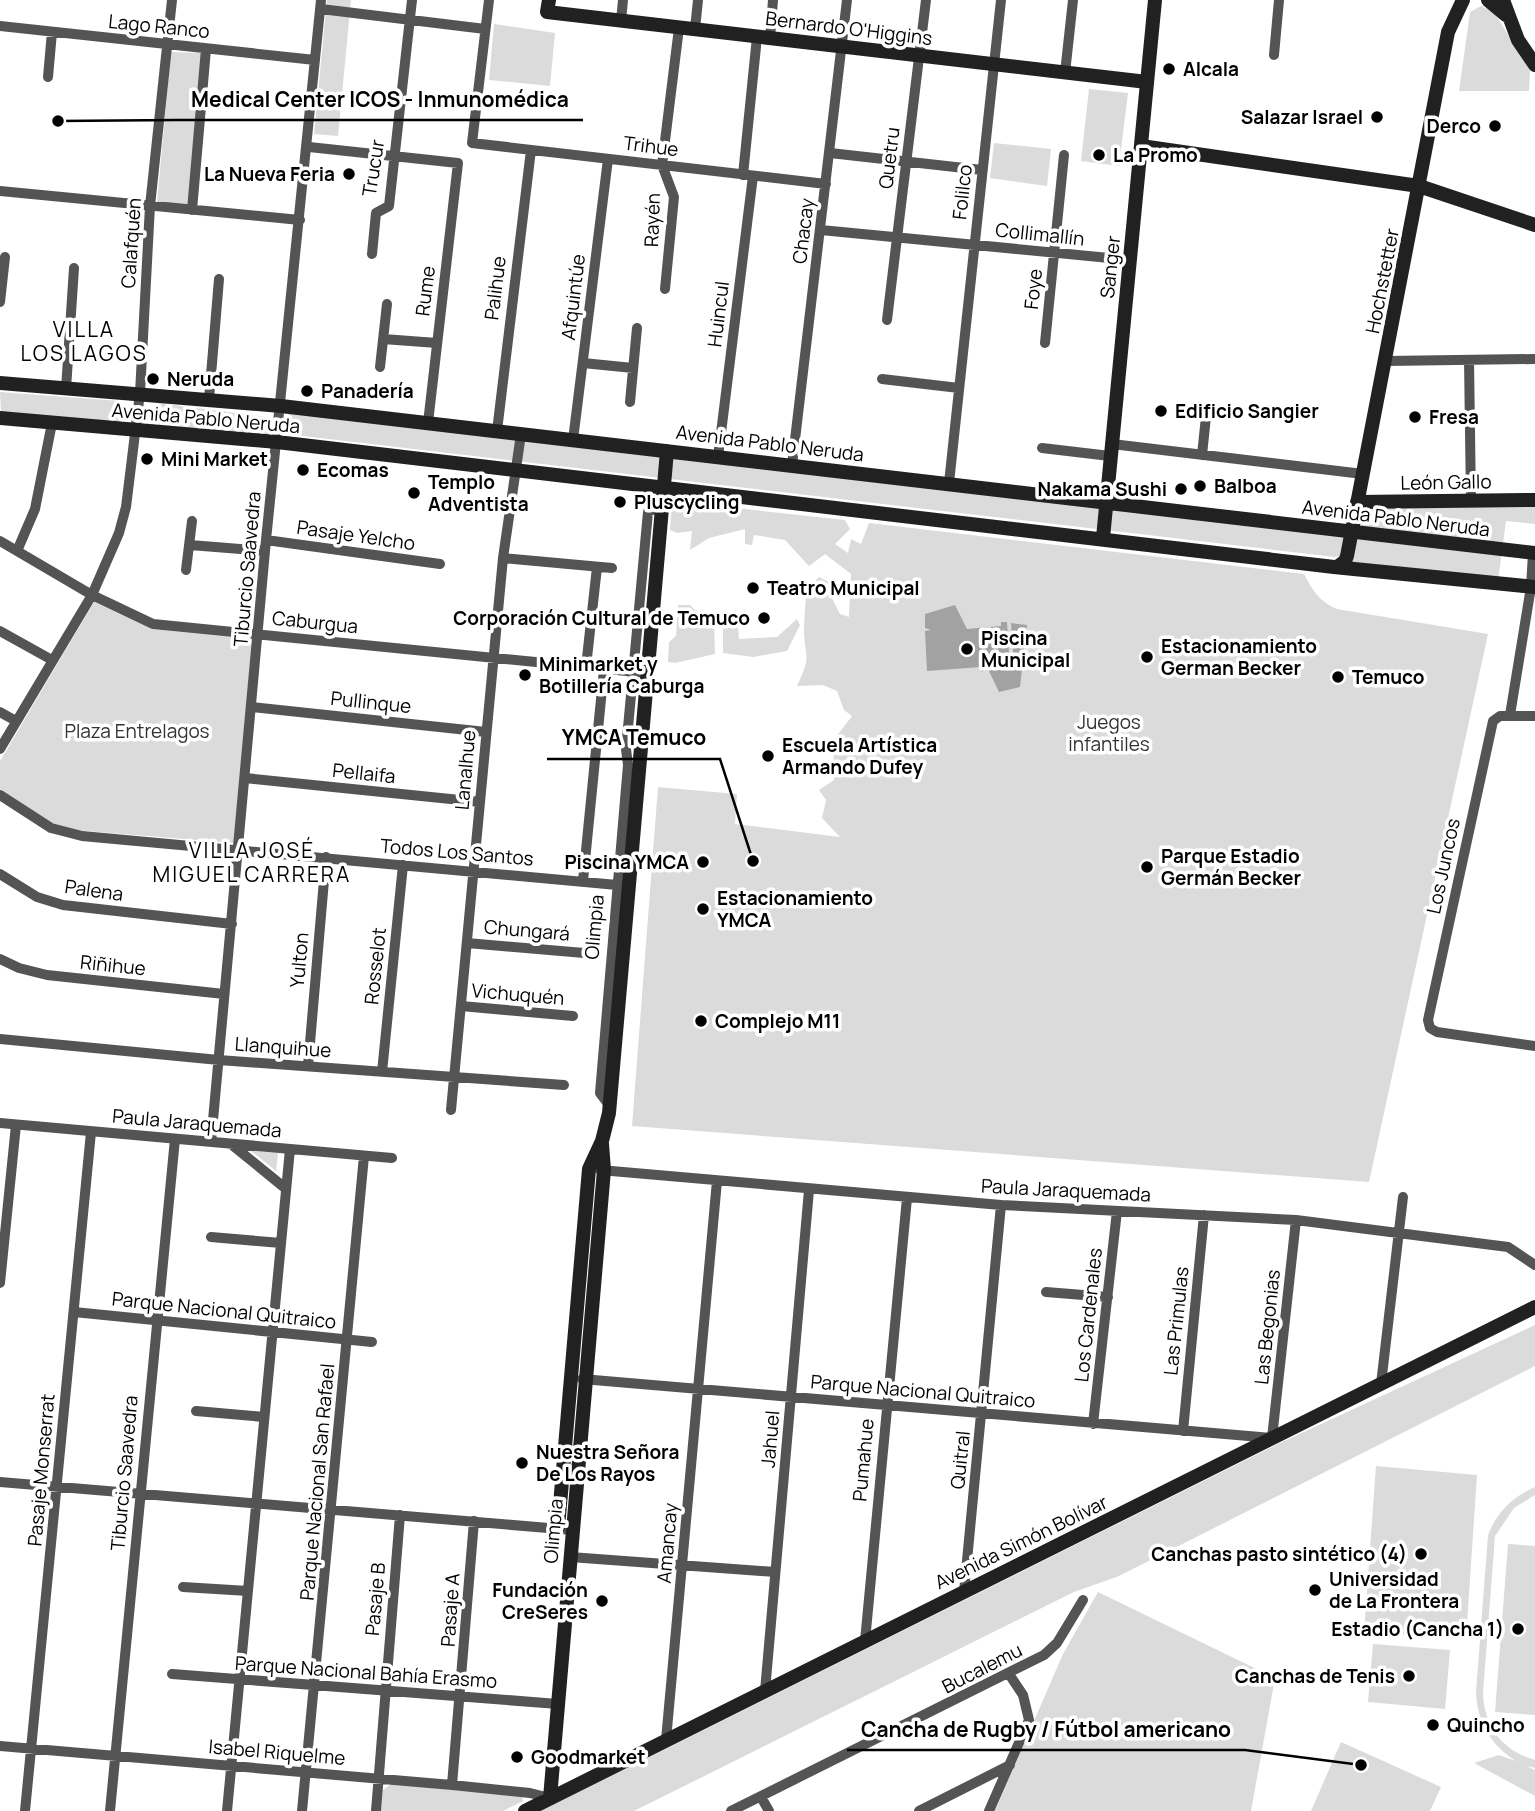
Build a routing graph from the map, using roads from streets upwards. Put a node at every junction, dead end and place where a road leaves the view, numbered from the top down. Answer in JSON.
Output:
{"nodes":[{"id":1,"x":172,"y":0,"type":"edge"},
{"id":2,"x":412,"y":0,"type":"edge"},
{"id":3,"x":489,"y":0,"type":"edge"},
{"id":4,"x":623,"y":0,"type":"edge"},
{"id":5,"x":698,"y":0,"type":"edge"},
{"id":6,"x":774,"y":0,"type":"edge"},
{"id":7,"x":847,"y":0,"type":"edge"},
{"id":8,"x":926,"y":0,"type":"edge"},
{"id":9,"x":1001,"y":0,"type":"edge"},
{"id":10,"x":1073,"y":0,"type":"edge"},
{"id":11,"x":1155,"y":0,"type":"edge"},
{"id":12,"x":1279,"y":0,"type":"edge"},
{"id":13,"x":1463,"y":0,"type":"edge"},
{"id":14,"x":1488,"y":0,"type":"edge"},
{"id":15,"x":1503,"y":0,"type":"edge"},
{"id":16,"x":321,"y":5,"type":"edge"},
{"id":17,"x":548,"y":6,"type":"edge"},
{"id":18,"x":1509,"y":18,"type":"junction"},
{"id":19,"x":410,"y":21,"type":"junction"},
{"id":20,"x":621,"y":21,"type":"junction"},
{"id":21,"x":0,"y":26,"type":"edge"},
{"id":22,"x":679,"y":28,"type":"junction"},
{"id":23,"x":485,"y":29,"type":"junction"},
{"id":24,"x":695,"y":29,"type":"junction"},
{"id":25,"x":52,"y":32,"type":"junction"},
{"id":26,"x":763,"y":38,"type":"junction"},
{"id":27,"x":167,"y":45,"type":"junction"},
{"id":28,"x":842,"y":47,"type":"junction"},
{"id":29,"x":206,"y":49,"type":"junction"},
{"id":30,"x":1275,"y":55,"type":"dead end"},
{"id":31,"x":919,"y":56,"type":"junction"},
{"id":32,"x":315,"y":60,"type":"junction"},
{"id":33,"x":995,"y":65,"type":"junction"},
{"id":34,"x":1535,"y":65,"type":"edge"},
{"id":35,"x":1065,"y":73,"type":"junction"},
{"id":36,"x":48,"y":77,"type":"dead end"},
{"id":37,"x":1147,"y":82,"type":"junction"},
{"id":38,"x":1141,"y":146,"type":"junction"},
{"id":39,"x":309,"y":148,"type":"junction"},
{"id":40,"x":531,"y":150,"type":"junction"},
{"id":41,"x":830,"y":153,"type":"junction"},
{"id":42,"x":1064,"y":155,"type":"dead end"},
{"id":43,"x":394,"y":156,"type":"junction"},
{"id":44,"x":608,"y":159,"type":"junction"},
{"id":45,"x":906,"y":161,"type":"junction"},
{"id":46,"x":662,"y":165,"type":"junction"},
{"id":47,"x":982,"y":170,"type":"junction"},
{"id":48,"x":748,"y":176,"type":"junction"},
{"id":49,"x":826,"y":184,"type":"junction"},
{"id":50,"x":1419,"y":186,"type":"junction"},
{"id":51,"x":0,"y":191,"type":"edge"},
{"id":52,"x":150,"y":206,"type":"junction"},
{"id":53,"x":191,"y":210,"type":"junction"},
{"id":54,"x":300,"y":220,"type":"junction"},
{"id":55,"x":1535,"y":225,"type":"edge"},
{"id":56,"x":821,"y":230,"type":"junction"},
{"id":57,"x":897,"y":237,"type":"junction"},
{"id":58,"x":974,"y":245,"type":"junction"},
{"id":59,"x":1054,"y":253,"type":"junction"},
{"id":60,"x":372,"y":254,"type":"dead end"},
{"id":61,"x":5,"y":257,"type":"dead end"},
{"id":62,"x":1130,"y":260,"type":"junction"},
{"id":63,"x":74,"y":268,"type":"dead end"},
{"id":64,"x":219,"y":279,"type":"dead end"},
{"id":65,"x":665,"y":289,"type":"dead end"},
{"id":66,"x":0,"y":302,"type":"edge"},
{"id":67,"x":387,"y":304,"type":"dead end"},
{"id":68,"x":887,"y":320,"type":"dead end"},
{"id":69,"x":637,"y":328,"type":"dead end"},
{"id":70,"x":383,"y":339,"type":"junction"},
{"id":71,"x":437,"y":343,"type":"junction"},
{"id":72,"x":1045,"y":343,"type":"dead end"},
{"id":73,"x":1535,"y":359,"type":"edge"},
{"id":74,"x":1469,"y":360,"type":"junction"},
{"id":75,"x":1386,"y":361,"type":"junction"},
{"id":76,"x":583,"y":363,"type":"junction"},
{"id":77,"x":380,"y":367,"type":"dead end"},
{"id":78,"x":633,"y":368,"type":"junction"},
{"id":79,"x":882,"y":379,"type":"dead end"},
{"id":80,"x":0,"y":383,"type":"edge"},
{"id":81,"x":959,"y":388,"type":"junction"},
{"id":82,"x":66,"y":389,"type":"junction"},
{"id":83,"x":140,"y":393,"type":"junction"},
{"id":84,"x":209,"y":399,"type":"junction"},
{"id":85,"x":630,"y":402,"type":"dead end"},
{"id":86,"x":281,"y":406,"type":"junction"},
{"id":87,"x":1207,"y":407,"type":"dead end"},
{"id":88,"x":0,"y":418,"type":"edge"},
{"id":89,"x":52,"y":423,"type":"junction"},
{"id":90,"x":428,"y":423,"type":"junction"},
{"id":91,"x":497,"y":431,"type":"junction"},
{"id":92,"x":135,"y":432,"type":"junction"},
{"id":93,"x":521,"y":434,"type":"junction"},
{"id":94,"x":573,"y":440,"type":"junction"},
{"id":95,"x":276,"y":442,"type":"junction"},
{"id":96,"x":1042,"y":448,"type":"dead end"},
{"id":97,"x":1111,"y":450,"type":"junction"},
{"id":98,"x":667,"y":451,"type":"junction"},
{"id":99,"x":1202,"y":455,"type":"junction"},
{"id":100,"x":718,"y":457,"type":"junction"},
{"id":101,"x":792,"y":465,"type":"junction"},
{"id":102,"x":515,"y":470,"type":"junction"},
{"id":103,"x":1363,"y":474,"type":"junction"},
{"id":104,"x":949,"y":483,"type":"junction"},
{"id":105,"x":664,"y":487,"type":"junction"},
{"id":106,"x":1535,"y":500,"type":"edge"},
{"id":107,"x":1105,"y":501,"type":"junction"},
{"id":108,"x":1357,"y":502,"type":"junction"},
{"id":109,"x":1472,"y":502,"type":"junction"},
{"id":110,"x":192,"y":521,"type":"dead end"},
{"id":111,"x":1351,"y":533,"type":"junction"},
{"id":112,"x":1103,"y":538,"type":"junction"},
{"id":113,"x":0,"y":541,"type":"edge"},
{"id":114,"x":190,"y":545,"type":"junction"},
{"id":115,"x":266,"y":545,"type":"junction"},
{"id":116,"x":18,"y":551,"type":"junction"},
{"id":117,"x":1534,"y":553,"type":"edge"},
{"id":118,"x":503,"y":558,"type":"junction"},
{"id":119,"x":440,"y":564,"type":"dead end"},
{"id":120,"x":597,"y":567,"type":"junction"},
{"id":121,"x":1337,"y":567,"type":"junction"},
{"id":122,"x":612,"y":568,"type":"dead end"},
{"id":123,"x":186,"y":569,"type":"dead end"},
{"id":124,"x":1533,"y":587,"type":"edge"},
{"id":125,"x":92,"y":594,"type":"junction"},
{"id":126,"x":0,"y":631,"type":"edge"},
{"id":127,"x":258,"y":634,"type":"junction"},
{"id":128,"x":493,"y":658,"type":"junction"},
{"id":129,"x":52,"y":660,"type":"junction"},
{"id":130,"x":586,"y":667,"type":"junction"},
{"id":131,"x":604,"y":669,"type":"junction"},
{"id":132,"x":640,"y":672,"type":"junction"},
{"id":133,"x":251,"y":707,"type":"junction"},
{"id":134,"x":0,"y":712,"type":"edge"},
{"id":135,"x":1505,"y":715,"type":"junction"},
{"id":136,"x":1535,"y":716,"type":"edge"},
{"id":137,"x":16,"y":721,"type":"junction"},
{"id":138,"x":486,"y":732,"type":"junction"},
{"id":139,"x":0,"y":749,"type":"edge"},
{"id":140,"x":245,"y":778,"type":"junction"},
{"id":141,"x":0,"y":795,"type":"edge"},
{"id":142,"x":480,"y":802,"type":"junction"},
{"id":143,"x":239,"y":849,"type":"junction"},
{"id":144,"x":326,"y":857,"type":"junction"},
{"id":145,"x":403,"y":865,"type":"junction"},
{"id":146,"x":473,"y":871,"type":"junction"},
{"id":147,"x":0,"y":874,"type":"edge"},
{"id":148,"x":583,"y":881,"type":"junction"},
{"id":149,"x":623,"y":885,"type":"junction"},
{"id":150,"x":232,"y":924,"type":"junction"},
{"id":151,"x":467,"y":943,"type":"junction"},
{"id":152,"x":584,"y":953,"type":"dead end"},
{"id":153,"x":0,"y":959,"type":"edge"},
{"id":154,"x":224,"y":994,"type":"junction"},
{"id":155,"x":461,"y":1006,"type":"junction"},
{"id":156,"x":573,"y":1016,"type":"dead end"},
{"id":157,"x":0,"y":1039,"type":"edge"},
{"id":158,"x":1535,"y":1046,"type":"edge"},
{"id":159,"x":219,"y":1060,"type":"junction"},
{"id":160,"x":308,"y":1066,"type":"junction"},
{"id":161,"x":382,"y":1072,"type":"junction"},
{"id":162,"x":454,"y":1076,"type":"junction"},
{"id":163,"x":564,"y":1085,"type":"dead end"},
{"id":164,"x":451,"y":1110,"type":"dead end"},
{"id":165,"x":0,"y":1123,"type":"edge"},
{"id":166,"x":16,"y":1125,"type":"junction"},
{"id":167,"x":91,"y":1132,"type":"junction"},
{"id":168,"x":174,"y":1139,"type":"junction"},
{"id":169,"x":211,"y":1142,"type":"junction"},
{"id":170,"x":231,"y":1144,"type":"junction"},
{"id":171,"x":290,"y":1149,"type":"junction"},
{"id":172,"x":365,"y":1156,"type":"junction"},
{"id":173,"x":391,"y":1158,"type":"dead end"},
{"id":174,"x":596,"y":1170,"type":"junction"},
{"id":175,"x":717,"y":1181,"type":"junction"},
{"id":176,"x":285,"y":1188,"type":"junction"},
{"id":177,"x":809,"y":1190,"type":"junction"},
{"id":178,"x":1403,"y":1196,"type":"dead end"},
{"id":179,"x":907,"y":1199,"type":"junction"},
{"id":180,"x":1001,"y":1205,"type":"junction"},
{"id":181,"x":1117,"y":1211,"type":"junction"},
{"id":182,"x":1205,"y":1214,"type":"junction"},
{"id":183,"x":1296,"y":1220,"type":"junction"},
{"id":184,"x":1399,"y":1232,"type":"junction"},
{"id":185,"x":211,"y":1237,"type":"dead end"},
{"id":186,"x":281,"y":1243,"type":"junction"},
{"id":187,"x":1535,"y":1265,"type":"edge"},
{"id":188,"x":0,"y":1283,"type":"edge"},
{"id":189,"x":1046,"y":1292,"type":"dead end"},
{"id":190,"x":1108,"y":1297,"type":"junction"},
{"id":191,"x":1535,"y":1307,"type":"edge"},
{"id":192,"x":74,"y":1312,"type":"junction"},
{"id":193,"x":156,"y":1321,"type":"junction"},
{"id":194,"x":272,"y":1332,"type":"junction"},
{"id":195,"x":347,"y":1340,"type":"junction"},
{"id":196,"x":372,"y":1342,"type":"dead end"},
{"id":197,"x":578,"y":1379,"type":"junction"},
{"id":198,"x":1381,"y":1384,"type":"junction"},
{"id":199,"x":699,"y":1390,"type":"junction"},
{"id":200,"x":791,"y":1398,"type":"junction"},
{"id":201,"x":886,"y":1406,"type":"junction"},
{"id":202,"x":196,"y":1411,"type":"dead end"},
{"id":203,"x":983,"y":1414,"type":"junction"},
{"id":204,"x":264,"y":1417,"type":"junction"},
{"id":205,"x":1093,"y":1424,"type":"junction"},
{"id":206,"x":1183,"y":1431,"type":"junction"},
{"id":207,"x":1272,"y":1438,"type":"junction"},
{"id":208,"x":0,"y":1482,"type":"edge"},
{"id":209,"x":57,"y":1486,"type":"junction"},
{"id":210,"x":139,"y":1493,"type":"junction"},
{"id":211,"x":256,"y":1503,"type":"junction"},
{"id":212,"x":332,"y":1510,"type":"junction"},
{"id":213,"x":400,"y":1515,"type":"junction"},
{"id":214,"x":474,"y":1521,"type":"junction"},
{"id":215,"x":565,"y":1529,"type":"junction"},
{"id":216,"x":570,"y":1557,"type":"junction"},
{"id":217,"x":683,"y":1566,"type":"junction"},
{"id":218,"x":775,"y":1572,"type":"junction"},
{"id":219,"x":183,"y":1587,"type":"dead end"},
{"id":220,"x":248,"y":1591,"type":"junction"},
{"id":221,"x":964,"y":1592,"type":"junction"},
{"id":222,"x":1083,"y":1600,"type":"dead end"},
{"id":223,"x":864,"y":1642,"type":"junction"},
{"id":224,"x":172,"y":1674,"type":"dead end"},
{"id":225,"x":1009,"y":1674,"type":"junction"},
{"id":226,"x":239,"y":1680,"type":"junction"},
{"id":227,"x":315,"y":1685,"type":"junction"},
{"id":228,"x":384,"y":1690,"type":"junction"},
{"id":229,"x":765,"y":1691,"type":"junction"},
{"id":230,"x":460,"y":1696,"type":"junction"},
{"id":231,"x":558,"y":1704,"type":"junction"},
{"id":232,"x":666,"y":1740,"type":"junction"},
{"id":233,"x":0,"y":1746,"type":"edge"},
{"id":234,"x":33,"y":1748,"type":"junction"},
{"id":235,"x":116,"y":1755,"type":"junction"},
{"id":236,"x":231,"y":1765,"type":"junction"},
{"id":237,"x":1010,"y":1765,"type":"junction"},
{"id":238,"x":306,"y":1772,"type":"junction"},
{"id":239,"x":379,"y":1778,"type":"junction"},
{"id":240,"x":453,"y":1785,"type":"junction"},
{"id":241,"x":761,"y":1797,"type":"junction"},
{"id":242,"x":550,"y":1798,"type":"junction"},
{"id":243,"x":25,"y":1811,"type":"edge"},
{"id":244,"x":110,"y":1811,"type":"edge"},
{"id":245,"x":227,"y":1811,"type":"edge"},
{"id":246,"x":302,"y":1811,"type":"edge"},
{"id":247,"x":376,"y":1811,"type":"edge"},
{"id":248,"x":525,"y":1811,"type":"edge"},
{"id":249,"x":732,"y":1811,"type":"edge"},
{"id":250,"x":769,"y":1811,"type":"edge"},
{"id":251,"x":919,"y":1811,"type":"edge"},
{"id":252,"x":989,"y":1811,"type":"edge"}],
"edges":[{"from":1,"to":27,"type":"street","name":"Calafquén"},
{"from":2,"to":19,"type":"street","name":"Trucur"},
{"from":3,"to":23,"type":"street"},
{"from":4,"to":20,"type":"street"},
{"from":5,"to":24,"type":"street"},
{"from":6,"to":26,"type":"street","name":"Huincul"},
{"from":7,"to":28,"type":"street","name":"Chacay"},
{"from":8,"to":31,"type":"street","name":"Quetru"},
{"from":9,"to":33,"type":"street","name":"Folilco"},
{"from":10,"to":35,"type":"street"},
{"from":11,"to":37,"type":"street","name":"Sanger"},
{"from":12,"to":30,"type":"street"},
{"from":13,"to":50,"type":"street","name":"Hochstetter"},
{"from":14,"to":18,"type":"street"},
{"from":15,"to":18,"type":"street"},
{"from":16,"to":19,"type":"street"},
{"from":16,"to":32,"type":"street","name":"Tiburcio Saavedra"},
{"from":17,"to":20,"type":"street","name":"Bernardo O'Higgins"},
{"from":18,"to":34,"type":"street"},
{"from":19,"to":23,"type":"street"},
{"from":19,"to":43,"type":"street","name":"Trucur"},
{"from":20,"to":22,"type":"street","name":"Bernardo O'Higgins"},
{"from":21,"to":25,"type":"street","name":"Lago Ranco"},
{"from":22,"to":24,"type":"street","name":"Bernardo O'Higgins"},
{"from":22,"to":46,"type":"street","name":"Rayén"},
{"from":23,"to":40,"type":"street","name":"Trihue"},
{"from":24,"to":26,"type":"street","name":"Bernardo O'Higgins"},
{"from":25,"to":27,"type":"street","name":"Lago Ranco"},
{"from":25,"to":36,"type":"street"},
{"from":26,"to":28,"type":"street","name":"Bernardo O'Higgins"},
{"from":26,"to":48,"type":"street","name":"Huincul"},
{"from":27,"to":29,"type":"street","name":"Lago Ranco"},
{"from":27,"to":52,"type":"street","name":"Calafquén"},
{"from":28,"to":31,"type":"street","name":"Bernardo O'Higgins"},
{"from":28,"to":41,"type":"street","name":"Chacay"},
{"from":29,"to":32,"type":"street","name":"Lago Ranco"},
{"from":29,"to":53,"type":"street"},
{"from":31,"to":33,"type":"street","name":"Bernardo O'Higgins"},
{"from":31,"to":45,"type":"street","name":"Quetru"},
{"from":32,"to":39,"type":"street","name":"Tiburcio Saavedra"},
{"from":33,"to":35,"type":"street","name":"Bernardo O'Higgins"},
{"from":33,"to":47,"type":"street","name":"Folilco"},
{"from":35,"to":37,"type":"street","name":"Bernardo O'Higgins"},
{"from":37,"to":38,"type":"street","name":"Sanger"},
{"from":38,"to":50,"type":"street"},
{"from":38,"to":62,"type":"street","name":"Sanger"},
{"from":39,"to":43,"type":"street"},
{"from":39,"to":54,"type":"street","name":"Tiburcio Saavedra"},
{"from":40,"to":44,"type":"street","name":"Trihue"},
{"from":40,"to":91,"type":"street","name":"Palihue"},
{"from":41,"to":45,"type":"street"},
{"from":41,"to":49,"type":"street","name":"Chacay"},
{"from":42,"to":59,"type":"street","name":"Foye"},
{"from":43,"to":60,"type":"street","name":"Trucur"},
{"from":43,"to":71,"type":"street","name":"Rume"},
{"from":44,"to":46,"type":"street","name":"Trihue"},
{"from":44,"to":76,"type":"street","name":"Afquintúe"},
{"from":45,"to":47,"type":"street"},
{"from":45,"to":57,"type":"street","name":"Quetru"},
{"from":46,"to":48,"type":"street","name":"Trihue"},
{"from":46,"to":65,"type":"street","name":"Rayén"},
{"from":47,"to":58,"type":"street","name":"Folilco"},
{"from":48,"to":49,"type":"street","name":"Trihue"},
{"from":48,"to":100,"type":"street","name":"Huincul"},
{"from":49,"to":56,"type":"street","name":"Chacay"},
{"from":50,"to":55,"type":"street"},
{"from":50,"to":75,"type":"street","name":"Hochstetter"},
{"from":51,"to":52,"type":"street"},
{"from":52,"to":53,"type":"street"},
{"from":52,"to":83,"type":"street","name":"Calafquén"},
{"from":53,"to":54,"type":"street"},
{"from":54,"to":86,"type":"street","name":"Tiburcio Saavedra"},
{"from":56,"to":57,"type":"street","name":"Collimallín"},
{"from":56,"to":101,"type":"street","name":"Chacay"},
{"from":57,"to":58,"type":"street","name":"Collimallín"},
{"from":57,"to":68,"type":"street","name":"Quetru"},
{"from":58,"to":59,"type":"street","name":"Collimallín"},
{"from":58,"to":81,"type":"street","name":"Folilco"},
{"from":59,"to":62,"type":"street","name":"Collimallín"},
{"from":59,"to":72,"type":"street","name":"Foye"},
{"from":61,"to":66,"type":"street"},
{"from":62,"to":97,"type":"street","name":"Sanger"},
{"from":63,"to":82,"type":"street"},
{"from":64,"to":84,"type":"street"},
{"from":67,"to":70,"type":"street"},
{"from":69,"to":78,"type":"street"},
{"from":70,"to":71,"type":"street"},
{"from":70,"to":77,"type":"street"},
{"from":71,"to":90,"type":"street","name":"Rume"},
{"from":73,"to":74,"type":"street"},
{"from":74,"to":75,"type":"street"},
{"from":74,"to":109,"type":"street"},
{"from":75,"to":103,"type":"street","name":"Hochstetter"},
{"from":76,"to":78,"type":"street"},
{"from":76,"to":94,"type":"street","name":"Afquintúe"},
{"from":78,"to":85,"type":"street"},
{"from":79,"to":81,"type":"street"},
{"from":80,"to":82,"type":"street","name":"Avenida Pablo Neruda"},
{"from":81,"to":104,"type":"street","name":"Folilco"},
{"from":82,"to":83,"type":"street","name":"Avenida Pablo Neruda"},
{"from":83,"to":84,"type":"street","name":"Avenida Pablo Neruda"},
{"from":83,"to":92,"type":"street","name":"Calafquén"},
{"from":84,"to":86,"type":"street","name":"Avenida Pablo Neruda"},
{"from":86,"to":90,"type":"street","name":"Avenida Pablo Neruda"},
{"from":86,"to":95,"type":"street","name":"Tiburcio Saavedra"},
{"from":87,"to":99,"type":"street"},
{"from":88,"to":89,"type":"street","name":"Avenida Pablo Neruda"},
{"from":89,"to":92,"type":"street","name":"Avenida Pablo Neruda"},
{"from":89,"to":116,"type":"street"},
{"from":90,"to":91,"type":"street","name":"Avenida Pablo Neruda"},
{"from":91,"to":93,"type":"street","name":"Avenida Pablo Neruda"},
{"from":92,"to":95,"type":"street","name":"Avenida Pablo Neruda"},
{"from":92,"to":125,"type":"street","name":"Calafquén"},
{"from":93,"to":94,"type":"street","name":"Avenida Pablo Neruda"},
{"from":93,"to":102,"type":"street","name":"Lanalhue"},
{"from":94,"to":98,"type":"street","name":"Avenida Pablo Neruda"},
{"from":95,"to":102,"type":"street","name":"Avenida Pablo Neruda"},
{"from":95,"to":115,"type":"street","name":"Tiburcio Saavedra"},
{"from":96,"to":97,"type":"street"},
{"from":97,"to":99,"type":"street"},
{"from":97,"to":107,"type":"street","name":"Sanger"},
{"from":98,"to":100,"type":"street","name":"Avenida Pablo Neruda"},
{"from":98,"to":105,"type":"street","name":"Olimpia"},
{"from":99,"to":103,"type":"street"},
{"from":100,"to":101,"type":"street","name":"Avenida Pablo Neruda"},
{"from":101,"to":104,"type":"street","name":"Avenida Pablo Neruda"},
{"from":102,"to":105,"type":"street","name":"Avenida Pablo Neruda"},
{"from":102,"to":118,"type":"street","name":"Lanalhue"},
{"from":103,"to":108,"type":"street","name":"Hochstetter"},
{"from":104,"to":107,"type":"street","name":"Avenida Pablo Neruda"},
{"from":105,"to":112,"type":"street","name":"Avenida Pablo Neruda"},
{"from":105,"to":132,"type":"street","name":"Olimpia"},
{"from":106,"to":109,"type":"street","name":"León Gallo"},
{"from":107,"to":111,"type":"street","name":"Avenida Pablo Neruda"},
{"from":107,"to":112,"type":"street","name":"Sanger"},
{"from":108,"to":109,"type":"street","name":"León Gallo"},
{"from":108,"to":111,"type":"street","name":"Hochstetter"},
{"from":110,"to":114,"type":"street"},
{"from":111,"to":117,"type":"street","name":"Avenida Pablo Neruda"},
{"from":111,"to":121,"type":"street","name":"Hochstetter"},
{"from":112,"to":121,"type":"street","name":"Avenida Pablo Neruda"},
{"from":113,"to":116,"type":"street","name":"Caburgua"},
{"from":114,"to":115,"type":"street","name":"Pasaje Yelcho"},
{"from":114,"to":123,"type":"street"},
{"from":115,"to":119,"type":"street","name":"Pasaje Yelcho"},
{"from":115,"to":127,"type":"street","name":"Tiburcio Saavedra"},
{"from":116,"to":125,"type":"street","name":"Caburgua"},
{"from":117,"to":124,"type":"street","name":"Los Juncos"},
{"from":118,"to":120,"type":"street"},
{"from":118,"to":128,"type":"street","name":"Lanalhue"},
{"from":120,"to":122,"type":"street"},
{"from":120,"to":130,"type":"street"},
{"from":121,"to":124,"type":"street","name":"Avenida Pablo Neruda"},
{"from":124,"to":135,"type":"street","name":"Los Juncos"},
{"from":125,"to":127,"type":"street","name":"Caburgua"},
{"from":125,"to":129,"type":"street","name":"Calafquén"},
{"from":126,"to":129,"type":"street"},
{"from":127,"to":128,"type":"street","name":"Caburgua"},
{"from":127,"to":133,"type":"street","name":"Tiburcio Saavedra"},
{"from":128,"to":130,"type":"street","name":"Caburgua"},
{"from":128,"to":138,"type":"street","name":"Lanalhue"},
{"from":129,"to":137,"type":"street","name":"Calafquén"},
{"from":130,"to":131,"type":"street","name":"Caburgua"},
{"from":131,"to":132,"type":"street","name":"Caburgua"},
{"from":131,"to":148,"type":"street"},
{"from":132,"to":149,"type":"street","name":"Olimpia"},
{"from":133,"to":138,"type":"street","name":"Pullinque"},
{"from":133,"to":140,"type":"street","name":"Tiburcio Saavedra"},
{"from":134,"to":137,"type":"street"},
{"from":135,"to":136,"type":"street"},
{"from":135,"to":158,"type":"street","name":"Los Juncos"},
{"from":137,"to":139,"type":"street","name":"Calafquén"},
{"from":138,"to":142,"type":"street","name":"Lanalhue"},
{"from":140,"to":142,"type":"street","name":"Pellaifa"},
{"from":140,"to":143,"type":"street","name":"Tiburcio Saavedra"},
{"from":141,"to":143,"type":"street","name":"Todos Los Santos"},
{"from":142,"to":146,"type":"street","name":"Lanalhue"},
{"from":143,"to":144,"type":"street","name":"Todos Los Santos"},
{"from":143,"to":150,"type":"street","name":"Tiburcio Saavedra"},
{"from":144,"to":145,"type":"street","name":"Todos Los Santos"},
{"from":144,"to":160,"type":"street","name":"Yulton"},
{"from":145,"to":146,"type":"street","name":"Todos Los Santos"},
{"from":145,"to":161,"type":"street","name":"Rosselot"},
{"from":146,"to":148,"type":"street","name":"Todos Los Santos"},
{"from":146,"to":151,"type":"street","name":"Lanalhue"},
{"from":147,"to":150,"type":"street","name":"Palena"},
{"from":148,"to":149,"type":"street","name":"Todos Los Santos"},
{"from":149,"to":174,"type":"street","name":"Olimpia"},
{"from":150,"to":154,"type":"street","name":"Tiburcio Saavedra"},
{"from":151,"to":152,"type":"street","name":"Chungará"},
{"from":151,"to":155,"type":"street","name":"Lanalhue"},
{"from":153,"to":154,"type":"street","name":"Riñihue"},
{"from":154,"to":159,"type":"street","name":"Tiburcio Saavedra"},
{"from":155,"to":156,"type":"street","name":"Vichuquén"},
{"from":155,"to":162,"type":"street","name":"Lanalhue"},
{"from":157,"to":159,"type":"street","name":"Llanquihue"},
{"from":159,"to":160,"type":"street","name":"Llanquihue"},
{"from":159,"to":169,"type":"street","name":"Tiburcio Saavedra"},
{"from":160,"to":161,"type":"street","name":"Llanquihue"},
{"from":161,"to":162,"type":"street","name":"Llanquihue"},
{"from":162,"to":163,"type":"street","name":"Llanquihue"},
{"from":162,"to":164,"type":"street","name":"Lanalhue"},
{"from":165,"to":166,"type":"street","name":"Paula Jaraquemada"},
{"from":166,"to":167,"type":"street","name":"Paula Jaraquemada"},
{"from":166,"to":188,"type":"street"},
{"from":167,"to":168,"type":"street","name":"Paula Jaraquemada"},
{"from":167,"to":192,"type":"street","name":"Pasaje Monserrat"},
{"from":168,"to":169,"type":"street","name":"Paula Jaraquemada"},
{"from":168,"to":193,"type":"street","name":"Tiburcio Saavedra"},
{"from":169,"to":170,"type":"street","name":"Paula Jaraquemada"},
{"from":170,"to":171,"type":"street","name":"Paula Jaraquemada"},
{"from":170,"to":176,"type":"street"},
{"from":171,"to":172,"type":"street","name":"Paula Jaraquemada"},
{"from":171,"to":176,"type":"street"},
{"from":172,"to":173,"type":"street","name":"Paula Jaraquemada"},
{"from":172,"to":195,"type":"street","name":"Parque Nacional San Rafael"},
{"from":174,"to":175,"type":"street","name":"Paula Jaraquemada"},
{"from":174,"to":197,"type":"street","name":"Olimpia"},
{"from":175,"to":177,"type":"street","name":"Paula Jaraquemada"},
{"from":175,"to":199,"type":"street","name":"Amancay"},
{"from":176,"to":186,"type":"street"},
{"from":177,"to":179,"type":"street","name":"Paula Jaraquemada"},
{"from":177,"to":200,"type":"street","name":"Jahuel"},
{"from":178,"to":184,"type":"street"},
{"from":179,"to":180,"type":"street","name":"Paula Jaraquemada"},
{"from":179,"to":201,"type":"street","name":"Pumahue"},
{"from":180,"to":181,"type":"street","name":"Paula Jaraquemada"},
{"from":180,"to":203,"type":"street","name":"Quitral"},
{"from":181,"to":182,"type":"street","name":"Paula Jaraquemada"},
{"from":181,"to":190,"type":"street","name":"Los Cardenales"},
{"from":182,"to":183,"type":"street","name":"Paula Jaraquemada"},
{"from":182,"to":206,"type":"street","name":"Las Primulas"},
{"from":183,"to":184,"type":"street","name":"Paula Jaraquemada"},
{"from":183,"to":207,"type":"street","name":"Las Begonias"},
{"from":184,"to":187,"type":"street","name":"Paula Jaraquemada"},
{"from":184,"to":198,"type":"street"},
{"from":185,"to":186,"type":"street"},
{"from":186,"to":194,"type":"street"},
{"from":189,"to":190,"type":"street"},
{"from":190,"to":205,"type":"street","name":"Los Cardenales"},
{"from":191,"to":198,"type":"street","name":"Avenida Simón Bolívar"},
{"from":192,"to":193,"type":"street","name":"Parque Nacional Quitraico"},
{"from":192,"to":209,"type":"street","name":"Pasaje Monserrat"},
{"from":193,"to":194,"type":"street","name":"Parque Nacional Quitraico"},
{"from":193,"to":210,"type":"street","name":"Tiburcio Saavedra"},
{"from":194,"to":195,"type":"street","name":"Parque Nacional Quitraico"},
{"from":194,"to":204,"type":"street"},
{"from":195,"to":196,"type":"street","name":"Parque Nacional Quitraico"},
{"from":195,"to":212,"type":"street","name":"Parque Nacional San Rafael"},
{"from":197,"to":199,"type":"street","name":"Parque Nacional Quitraico"},
{"from":197,"to":215,"type":"street","name":"Olimpia"},
{"from":198,"to":207,"type":"street","name":"Avenida Simón Bolívar"},
{"from":199,"to":200,"type":"street","name":"Parque Nacional Quitraico"},
{"from":199,"to":217,"type":"street","name":"Amancay"},
{"from":200,"to":201,"type":"street","name":"Parque Nacional Quitraico"},
{"from":200,"to":218,"type":"street","name":"Jahuel"},
{"from":201,"to":203,"type":"street","name":"Parque Nacional Quitraico"},
{"from":201,"to":223,"type":"street","name":"Pumahue"},
{"from":202,"to":204,"type":"street"},
{"from":203,"to":205,"type":"street","name":"Parque Nacional Quitraico"},
{"from":203,"to":221,"type":"street","name":"Quitral"},
{"from":204,"to":211,"type":"street"},
{"from":205,"to":206,"type":"street","name":"Parque Nacional Quitraico"},
{"from":206,"to":207,"type":"street","name":"Parque Nacional Quitraico"},
{"from":207,"to":221,"type":"street","name":"Avenida Simón Bolívar"},
{"from":208,"to":209,"type":"street"},
{"from":209,"to":210,"type":"street"},
{"from":209,"to":234,"type":"street","name":"Pasaje Monserrat"},
{"from":210,"to":211,"type":"street"},
{"from":210,"to":235,"type":"street","name":"Tiburcio Saavedra"},
{"from":211,"to":212,"type":"street"},
{"from":211,"to":220,"type":"street"},
{"from":212,"to":213,"type":"street"},
{"from":212,"to":227,"type":"street","name":"Parque Nacional San Rafael"},
{"from":213,"to":214,"type":"street"},
{"from":213,"to":228,"type":"street","name":"Pasaje B"},
{"from":214,"to":215,"type":"street"},
{"from":214,"to":230,"type":"street","name":"Pasaje A"},
{"from":215,"to":216,"type":"street","name":"Olimpia"},
{"from":216,"to":217,"type":"street"},
{"from":216,"to":231,"type":"street","name":"Olimpia"},
{"from":217,"to":218,"type":"street"},
{"from":217,"to":232,"type":"street","name":"Amancay"},
{"from":218,"to":229,"type":"street","name":"Jahuel"},
{"from":219,"to":220,"type":"street"},
{"from":220,"to":226,"type":"street"},
{"from":221,"to":223,"type":"street","name":"Avenida Simón Bolívar"},
{"from":222,"to":225,"type":"street","name":"Bucalemu"},
{"from":223,"to":229,"type":"street","name":"Avenida Simón Bolívar"},
{"from":224,"to":226,"type":"street","name":"Parque Nacional Bahía Erasmo"},
{"from":225,"to":237,"type":"street"},
{"from":225,"to":241,"type":"street","name":"Bucalemu"},
{"from":226,"to":227,"type":"street","name":"Parque Nacional Bahía Erasmo"},
{"from":226,"to":236,"type":"street"},
{"from":227,"to":228,"type":"street","name":"Parque Nacional Bahía Erasmo"},
{"from":227,"to":238,"type":"street","name":"Parque Nacional San Rafael"},
{"from":228,"to":230,"type":"street","name":"Parque Nacional Bahía Erasmo"},
{"from":228,"to":239,"type":"street","name":"Pasaje B"},
{"from":229,"to":232,"type":"street","name":"Avenida Simón Bolívar"},
{"from":230,"to":231,"type":"street","name":"Parque Nacional Bahía Erasmo"},
{"from":230,"to":240,"type":"street","name":"Pasaje A"},
{"from":231,"to":242,"type":"street","name":"Olimpia"},
{"from":232,"to":242,"type":"street","name":"Avenida Simón Bolívar"},
{"from":233,"to":234,"type":"street","name":"Isabel Riquelme"},
{"from":234,"to":235,"type":"street","name":"Isabel Riquelme"},
{"from":234,"to":243,"type":"street","name":"Pasaje Monserrat"},
{"from":235,"to":236,"type":"street","name":"Isabel Riquelme"},
{"from":235,"to":244,"type":"street","name":"Tiburcio Saavedra"},
{"from":236,"to":238,"type":"street","name":"Isabel Riquelme"},
{"from":236,"to":245,"type":"street"},
{"from":237,"to":251,"type":"street"},
{"from":237,"to":252,"type":"street"},
{"from":238,"to":239,"type":"street","name":"Isabel Riquelme"},
{"from":238,"to":246,"type":"street","name":"Parque Nacional San Rafael"},
{"from":239,"to":240,"type":"street","name":"Isabel Riquelme"},
{"from":239,"to":247,"type":"street","name":"Pasaje B"},
{"from":240,"to":242,"type":"street","name":"Isabel Riquelme"},
{"from":241,"to":249,"type":"street","name":"Bucalemu"},
{"from":241,"to":250,"type":"street"},
{"from":242,"to":248,"type":"street","name":"Avenida Simón Bolívar"}]}
